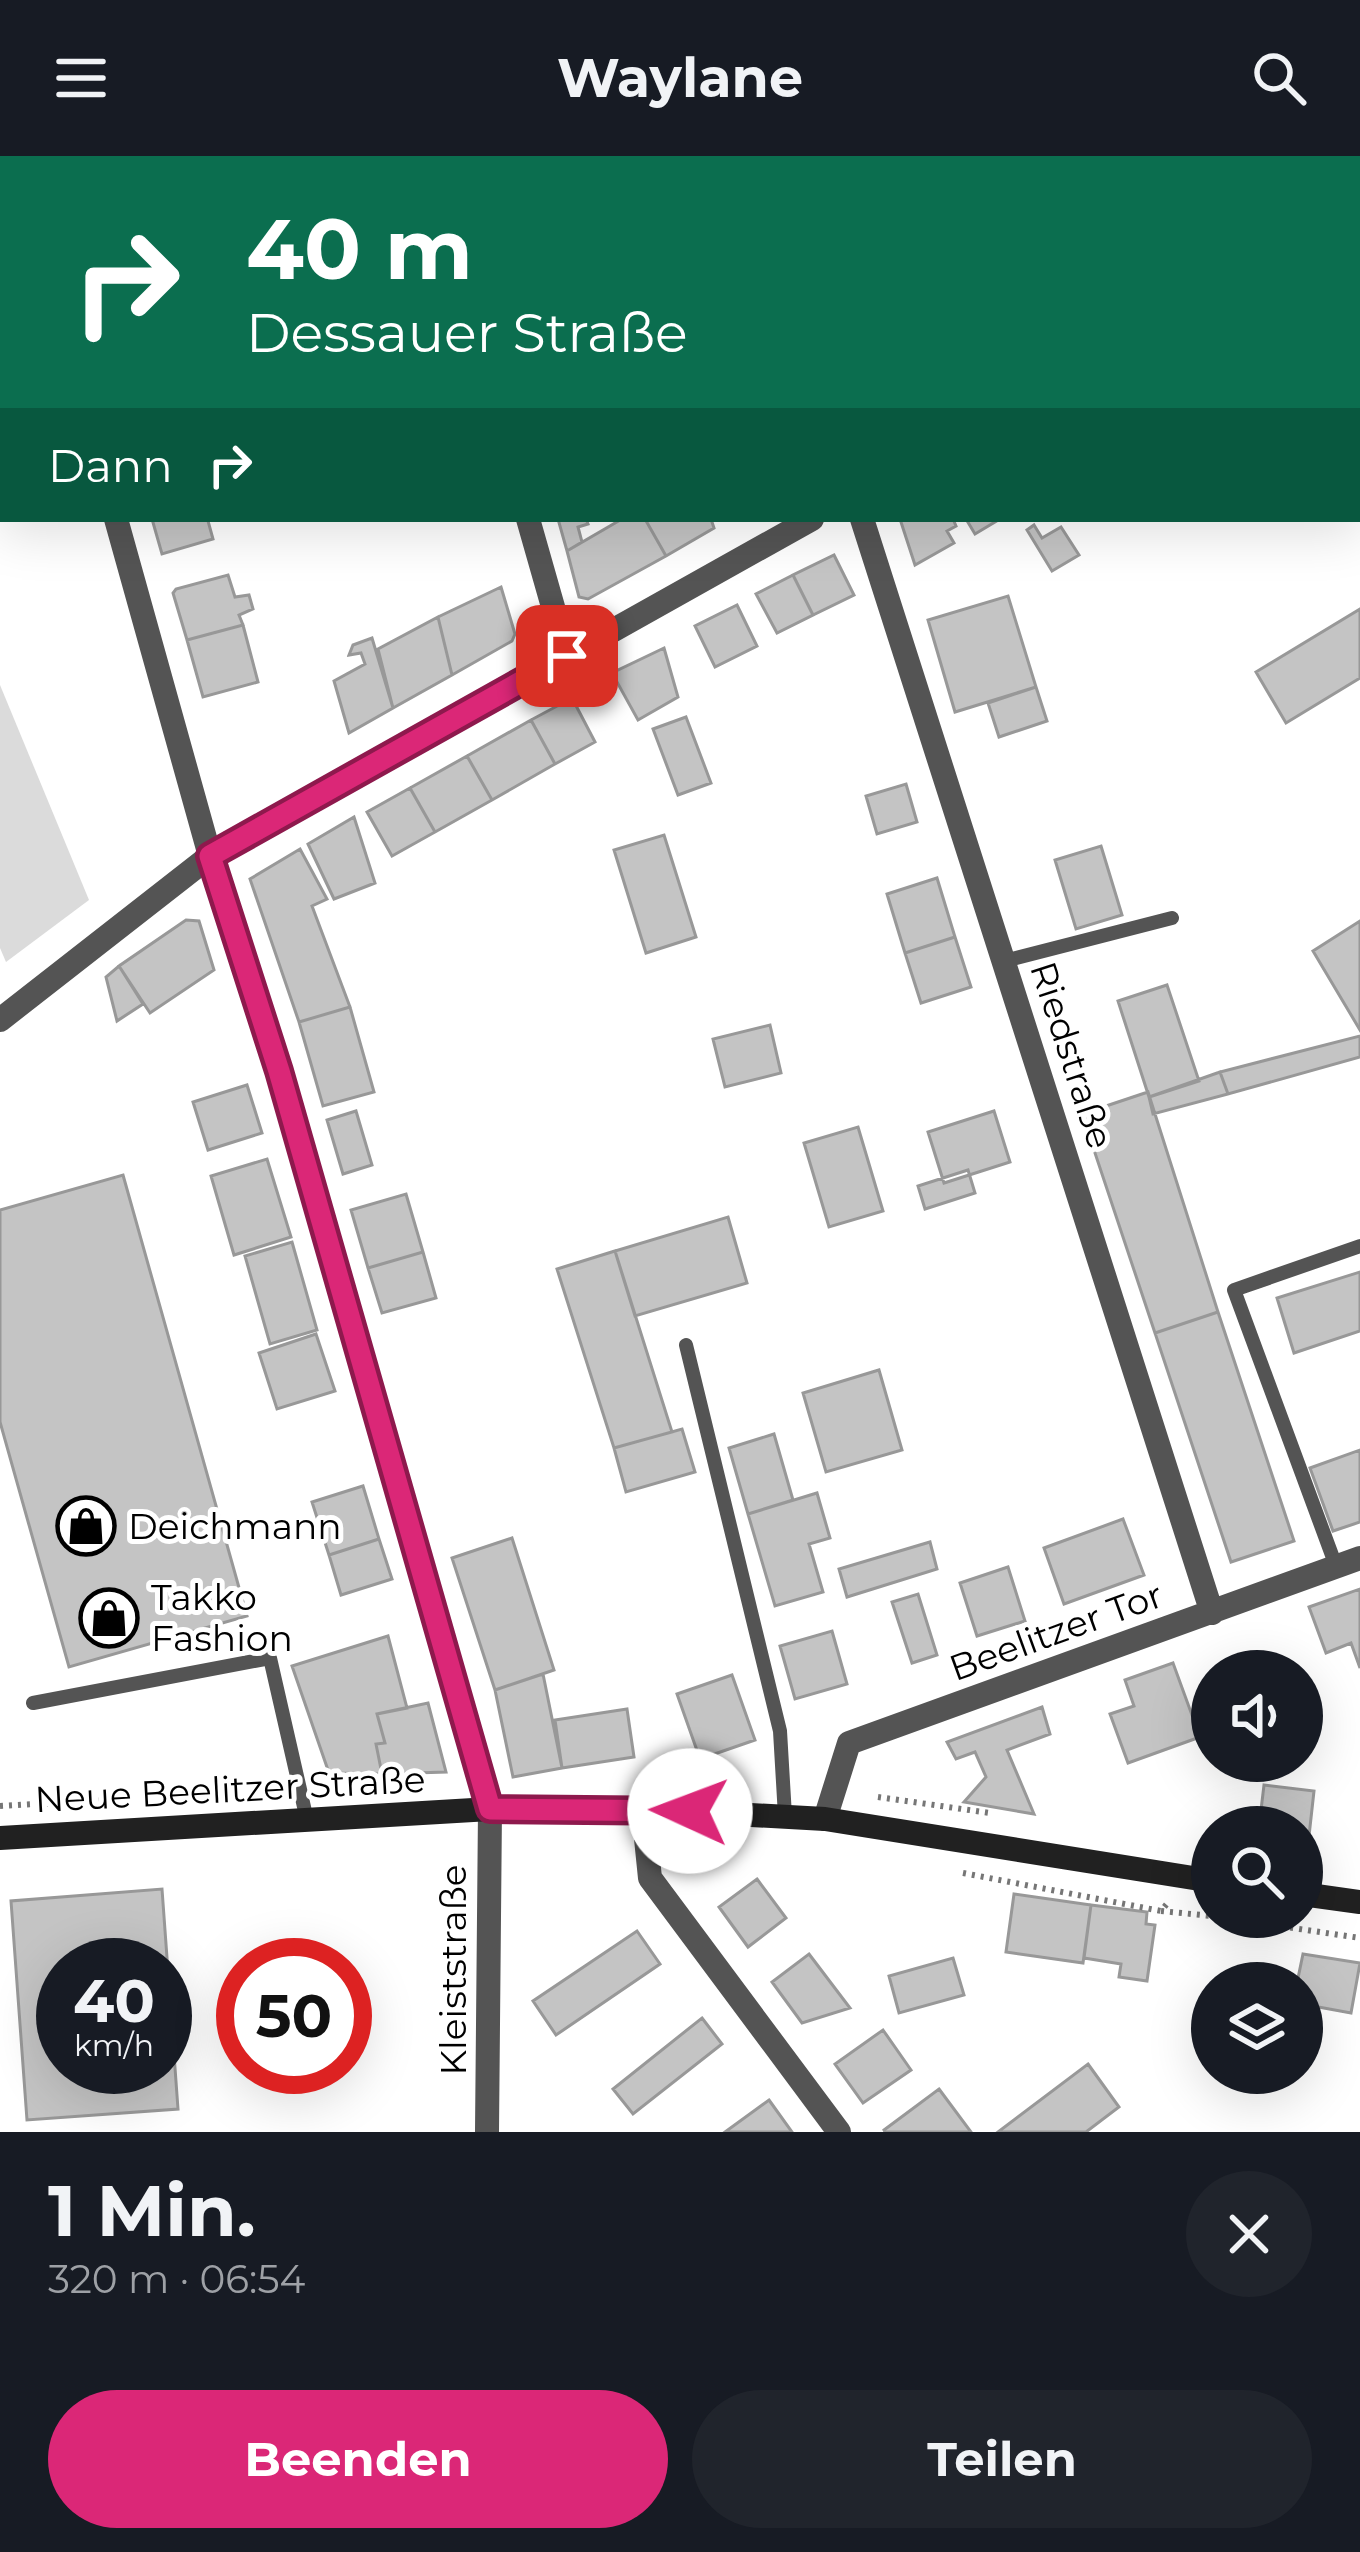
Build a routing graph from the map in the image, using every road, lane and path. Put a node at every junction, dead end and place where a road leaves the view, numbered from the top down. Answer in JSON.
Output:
{"nodes":[{"id":1,"x":117,"y":522,"type":"edge"},
{"id":2,"x":529,"y":522,"type":"edge"},
{"id":3,"x":807,"y":522,"type":"edge"},
{"id":4,"x":863,"y":522,"type":"edge"},
{"id":5,"x":567,"y":656,"type":"junction"},
{"id":6,"x":210,"y":856,"type":"junction"},
{"id":7,"x":1172,"y":918,"type":"dead end"},
{"id":8,"x":1004,"y":961,"type":"junction"},
{"id":9,"x":0,"y":1019,"type":"edge"},
{"id":10,"x":1360,"y":1246,"type":"edge"},
{"id":11,"x":686,"y":1345,"type":"dead end"},
{"id":12,"x":1348,"y":1562,"type":"edge"},
{"id":13,"x":1212,"y":1613,"type":"junction"},
{"id":14,"x":33,"y":1703,"type":"dead end"},
{"id":15,"x":490,"y":1809,"type":"junction"},
{"id":16,"x":643,"y":1809,"type":"junction"},
{"id":17,"x":785,"y":1816,"type":"junction"},
{"id":18,"x":825,"y":1819,"type":"junction"},
{"id":19,"x":307,"y":1820,"type":"junction"},
{"id":20,"x":0,"y":1838,"type":"edge"},
{"id":21,"x":953,"y":1871,"type":"dead end"},
{"id":22,"x":1191,"y":1877,"type":"edge"},
{"id":23,"x":1191,"y":1887,"type":"edge"},
{"id":24,"x":1323,"y":1897,"type":"edge"},
{"id":25,"x":1360,"y":1902,"type":"edge"},
{"id":26,"x":1161,"y":1911,"type":"junction"},
{"id":27,"x":1191,"y":1914,"type":"edge"},
{"id":28,"x":1323,"y":1933,"type":"edge"},
{"id":29,"x":1360,"y":1938,"type":"edge"},
{"id":30,"x":487,"y":2132,"type":"edge"},
{"id":31,"x":839,"y":2132,"type":"edge"}],
"edges":[{"from":1,"to":6,"type":"street","name":"Kleiststraße"},
{"from":2,"to":5,"type":"street"},
{"from":3,"to":5,"type":"street"},
{"from":4,"to":8,"type":"street","name":"Riedstraße"},
{"from":5,"to":6,"type":"street"},
{"from":6,"to":9,"type":"street"},
{"from":6,"to":15,"type":"street","name":"Kleiststraße"},
{"from":7,"to":8,"type":"lane"},
{"from":8,"to":13,"type":"street","name":"Riedstraße"},
{"from":10,"to":12,"type":"lane"},
{"from":11,"to":17,"type":"lane"},
{"from":12,"to":13,"type":"street","name":"Beelitzer Tor"},
{"from":13,"to":18,"type":"street","name":"Beelitzer Tor"},
{"from":14,"to":19,"type":"lane"},
{"from":15,"to":16,"type":"main road","name":"Neue Beelitzer Straße"},
{"from":15,"to":19,"type":"main road","name":"Neue Beelitzer Straße"},
{"from":15,"to":30,"type":"street","name":"Kleiststraße"},
{"from":16,"to":17,"type":"main road","name":"Neue Beelitzer Straße"},
{"from":16,"to":31,"type":"street"},
{"from":17,"to":18,"type":"main road","name":"Neue Beelitzer Straße"},
{"from":18,"to":22,"type":"main road","name":"Neue Beelitzer Straße"},
{"from":19,"to":20,"type":"main road","name":"Neue Beelitzer Straße"},
{"from":21,"to":26,"type":"path"},
{"from":23,"to":26,"type":"path"},
{"from":24,"to":25,"type":"main road"},
{"from":26,"to":27,"type":"path"},
{"from":28,"to":29,"type":"path"}]}
